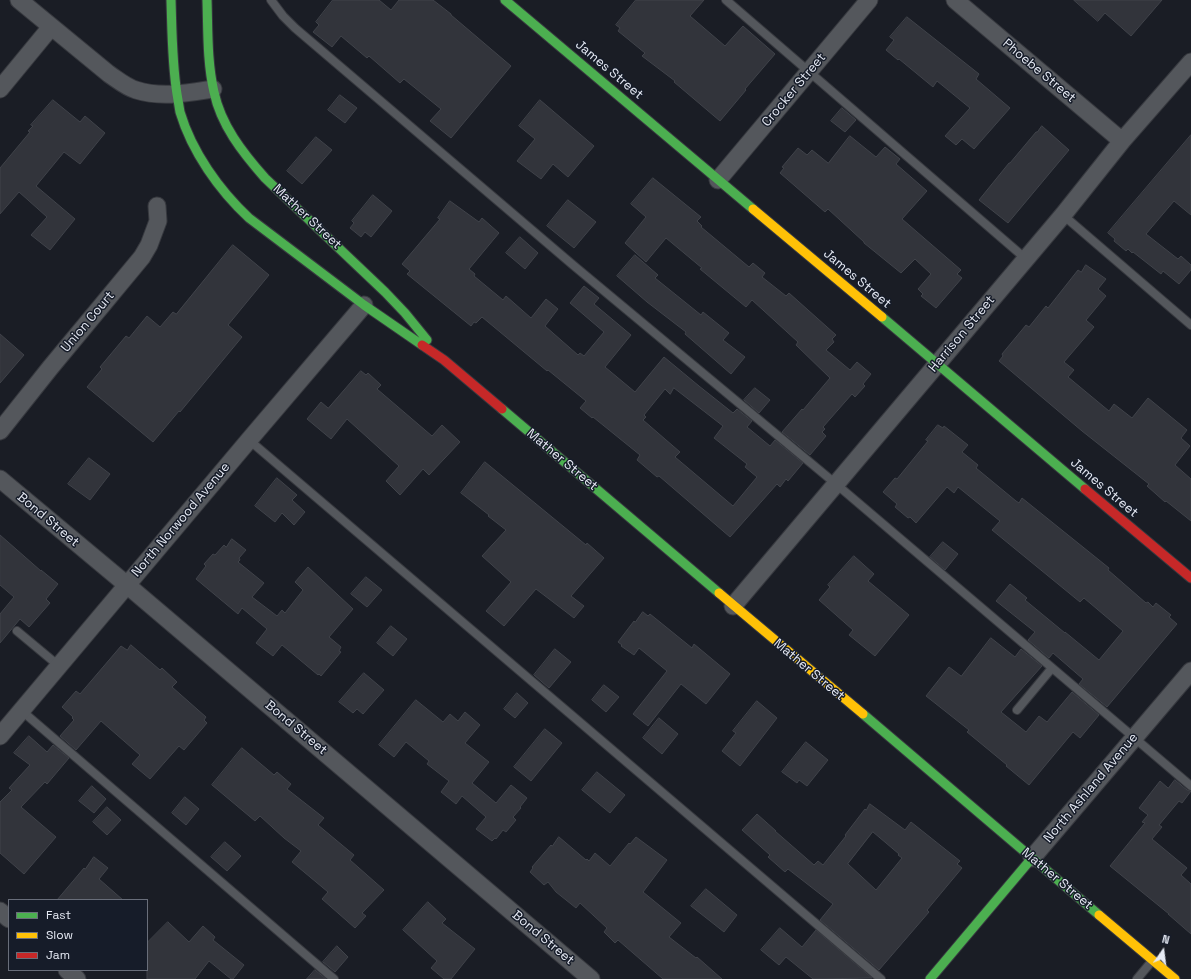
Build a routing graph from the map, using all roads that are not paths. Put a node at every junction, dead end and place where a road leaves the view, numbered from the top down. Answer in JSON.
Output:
{"nodes":[{"id":1,"x":19,"y":0,"type":"edge"},
{"id":2,"x":171,"y":0,"type":"edge"},
{"id":3,"x":207,"y":0,"type":"edge"},
{"id":4,"x":271,"y":0,"type":"edge"},
{"id":5,"x":505,"y":0,"type":"edge"},
{"id":6,"x":726,"y":0,"type":"edge"},
{"id":7,"x":869,"y":0,"type":"edge"},
{"id":8,"x":955,"y":0,"type":"edge"},
{"id":9,"x":51,"y":27,"type":"junction"},
{"id":10,"x":1189,"y":69,"type":"edge"},
{"id":11,"x":809,"y":72,"type":"junction"},
{"id":12,"x":0,"y":89,"type":"edge"},
{"id":13,"x":212,"y":89,"type":"junction"},
{"id":14,"x":176,"y":94,"type":"junction"},
{"id":15,"x":1122,"y":142,"type":"junction"},
{"id":16,"x":718,"y":180,"type":"junction"},
{"id":17,"x":157,"y":206,"type":"dead end"},
{"id":18,"x":1063,"y":215,"type":"junction"},
{"id":19,"x":1026,"y":259,"type":"junction"},
{"id":20,"x":364,"y":305,"type":"junction"},
{"id":21,"x":1191,"y":325,"type":"edge"},
{"id":22,"x":444,"y":360,"type":"junction"},
{"id":23,"x":937,"y":364,"type":"junction"},
{"id":24,"x":0,"y":431,"type":"edge"},
{"id":25,"x":249,"y":440,"type":"junction"},
{"id":26,"x":0,"y":479,"type":"edge"},
{"id":27,"x":836,"y":484,"type":"junction"},
{"id":28,"x":1191,"y":578,"type":"edge"},
{"id":29,"x":127,"y":585,"type":"junction"},
{"id":30,"x":733,"y":606,"type":"junction"},
{"id":31,"x":18,"y":631,"type":"dead end"},
{"id":32,"x":59,"y":666,"type":"junction"},
{"id":33,"x":1052,"y":668,"type":"junction"},
{"id":34,"x":1191,"y":671,"type":"edge"},
{"id":35,"x":1017,"y":710,"type":"dead end"},
{"id":36,"x":22,"y":712,"type":"junction"},
{"id":37,"x":0,"y":736,"type":"edge"},
{"id":38,"x":1134,"y":738,"type":"junction"},
{"id":39,"x":1191,"y":786,"type":"edge"},
{"id":40,"x":1032,"y":858,"type":"junction"},
{"id":41,"x":0,"y":911,"type":"edge"},
{"id":42,"x":8,"y":918,"type":"edge"},
{"id":43,"x":1153,"y":960,"type":"junction"},
{"id":44,"x":68,"y":971,"type":"edge"},
{"id":45,"x":77,"y":979,"type":"edge"},
{"id":46,"x":334,"y":979,"type":"edge"},
{"id":47,"x":591,"y":979,"type":"edge"},
{"id":48,"x":881,"y":979,"type":"edge"},
{"id":49,"x":930,"y":979,"type":"edge"},
{"id":50,"x":1137,"y":979,"type":"edge"},
{"id":51,"x":1175,"y":979,"type":"edge"}],
"edges":[{"from":1,"to":9,"type":"street"},
{"from":2,"to":14,"type":"main road","name":"Mather Street"},
{"from":3,"to":13,"type":"main road","name":"Mather Street"},
{"from":4,"to":27,"type":"lane"},
{"from":5,"to":16,"type":"main road","name":"James Street"},
{"from":6,"to":11,"type":"lane"},
{"from":7,"to":11,"type":"street","name":"Crocker Street"},
{"from":8,"to":15,"type":"street","name":"Phoebe Street"},
{"from":9,"to":12,"type":"street"},
{"from":9,"to":14,"type":"street"},
{"from":10,"to":15,"type":"street","name":"Harrison Street"},
{"from":11,"to":16,"type":"street","name":"Crocker Street"},
{"from":11,"to":19,"type":"lane"},
{"from":13,"to":14,"type":"street"},
{"from":13,"to":22,"type":"main road","name":"Mather Street"},
{"from":14,"to":20,"type":"main road","name":"Mather Street"},
{"from":15,"to":18,"type":"street","name":"Harrison Street"},
{"from":16,"to":23,"type":"main road","name":"James Street"},
{"from":17,"to":24,"type":"street","name":"Union Court"},
{"from":18,"to":19,"type":"street","name":"Harrison Street"},
{"from":18,"to":21,"type":"lane"},
{"from":19,"to":23,"type":"street","name":"Harrison Street"},
{"from":20,"to":22,"type":"main road","name":"Mather Street"},
{"from":20,"to":25,"type":"street","name":"North Norwood Avenue"},
{"from":22,"to":30,"type":"main road","name":"Mather Street"},
{"from":23,"to":27,"type":"street","name":"Harrison Street"},
{"from":23,"to":28,"type":"main road","name":"James Street"},
{"from":25,"to":29,"type":"street","name":"North Norwood Avenue"},
{"from":25,"to":48,"type":"lane"},
{"from":26,"to":29,"type":"street","name":"Bond Street"},
{"from":27,"to":30,"type":"street","name":"Harrison Street"},
{"from":27,"to":33,"type":"lane"},
{"from":29,"to":32,"type":"street","name":"North Norwood Avenue"},
{"from":29,"to":47,"type":"street","name":"Bond Street"},
{"from":30,"to":40,"type":"main road","name":"Mather Street"},
{"from":31,"to":32,"type":"lane"},
{"from":32,"to":36,"type":"street","name":"North Norwood Avenue"},
{"from":33,"to":35,"type":"lane"},
{"from":33,"to":38,"type":"lane"},
{"from":34,"to":38,"type":"street","name":"North Ashland Avenue"},
{"from":36,"to":37,"type":"street","name":"North Norwood Avenue"},
{"from":36,"to":46,"type":"lane"},
{"from":38,"to":39,"type":"lane"},
{"from":38,"to":40,"type":"street","name":"North Ashland Avenue"},
{"from":40,"to":43,"type":"main road","name":"Mather Street"},
{"from":40,"to":49,"type":"main road","name":"North Ashland Avenue"},
{"from":41,"to":42,"type":"street"},
{"from":43,"to":50,"type":"lane"},
{"from":43,"to":51,"type":"main road","name":"Mather Street"},
{"from":44,"to":45,"type":"street"}]}
